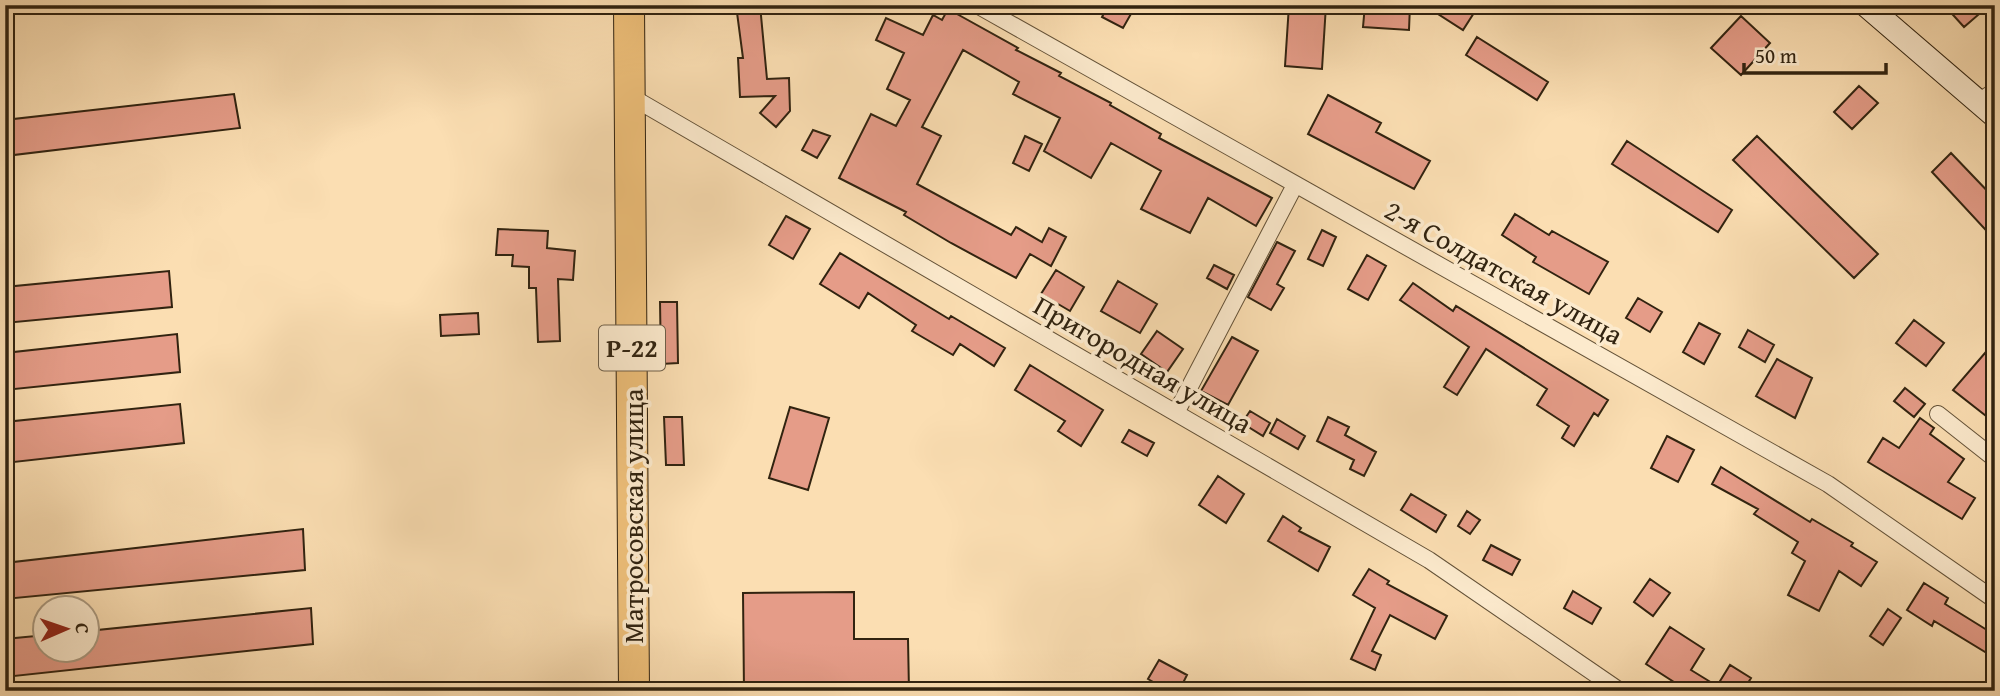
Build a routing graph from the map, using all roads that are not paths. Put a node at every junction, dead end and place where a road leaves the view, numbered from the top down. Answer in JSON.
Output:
{"nodes":[{"id":1,"x":629,"y":5,"type":"edge"},
{"id":2,"x":977,"y":5,"type":"edge"},
{"id":3,"x":1867,"y":5,"type":"edge"},
{"id":4,"x":630,"y":96,"type":"junction"},
{"id":5,"x":1989,"y":103,"type":"edge"},
{"id":6,"x":1295,"y":185,"type":"junction"},
{"id":7,"x":1176,"y":413,"type":"junction"},
{"id":8,"x":1938,"y":414,"type":"dead end"},
{"id":9,"x":1995,"y":459,"type":"edge"},
{"id":10,"x":1995,"y":600,"type":"edge"},
{"id":11,"x":635,"y":691,"type":"edge"},
{"id":12,"x":1620,"y":691,"type":"edge"}],
"edges":[{"from":1,"to":4,"type":"highway","name":"Матросовская улица","number":"Р-22"},
{"from":2,"to":6,"type":"street","name":"2-я Солдатская улица"},
{"from":3,"to":5,"type":"street"},
{"from":4,"to":7,"type":"street","name":"Пригородная улица"},
{"from":4,"to":11,"type":"highway","name":"Матросовская улица","number":"Р-22"},
{"from":6,"to":7,"type":"street"},
{"from":6,"to":10,"type":"street","name":"2-я Солдатская улица"},
{"from":7,"to":12,"type":"street","name":"Пригородная улица"},
{"from":8,"to":9,"type":"street"}]}
